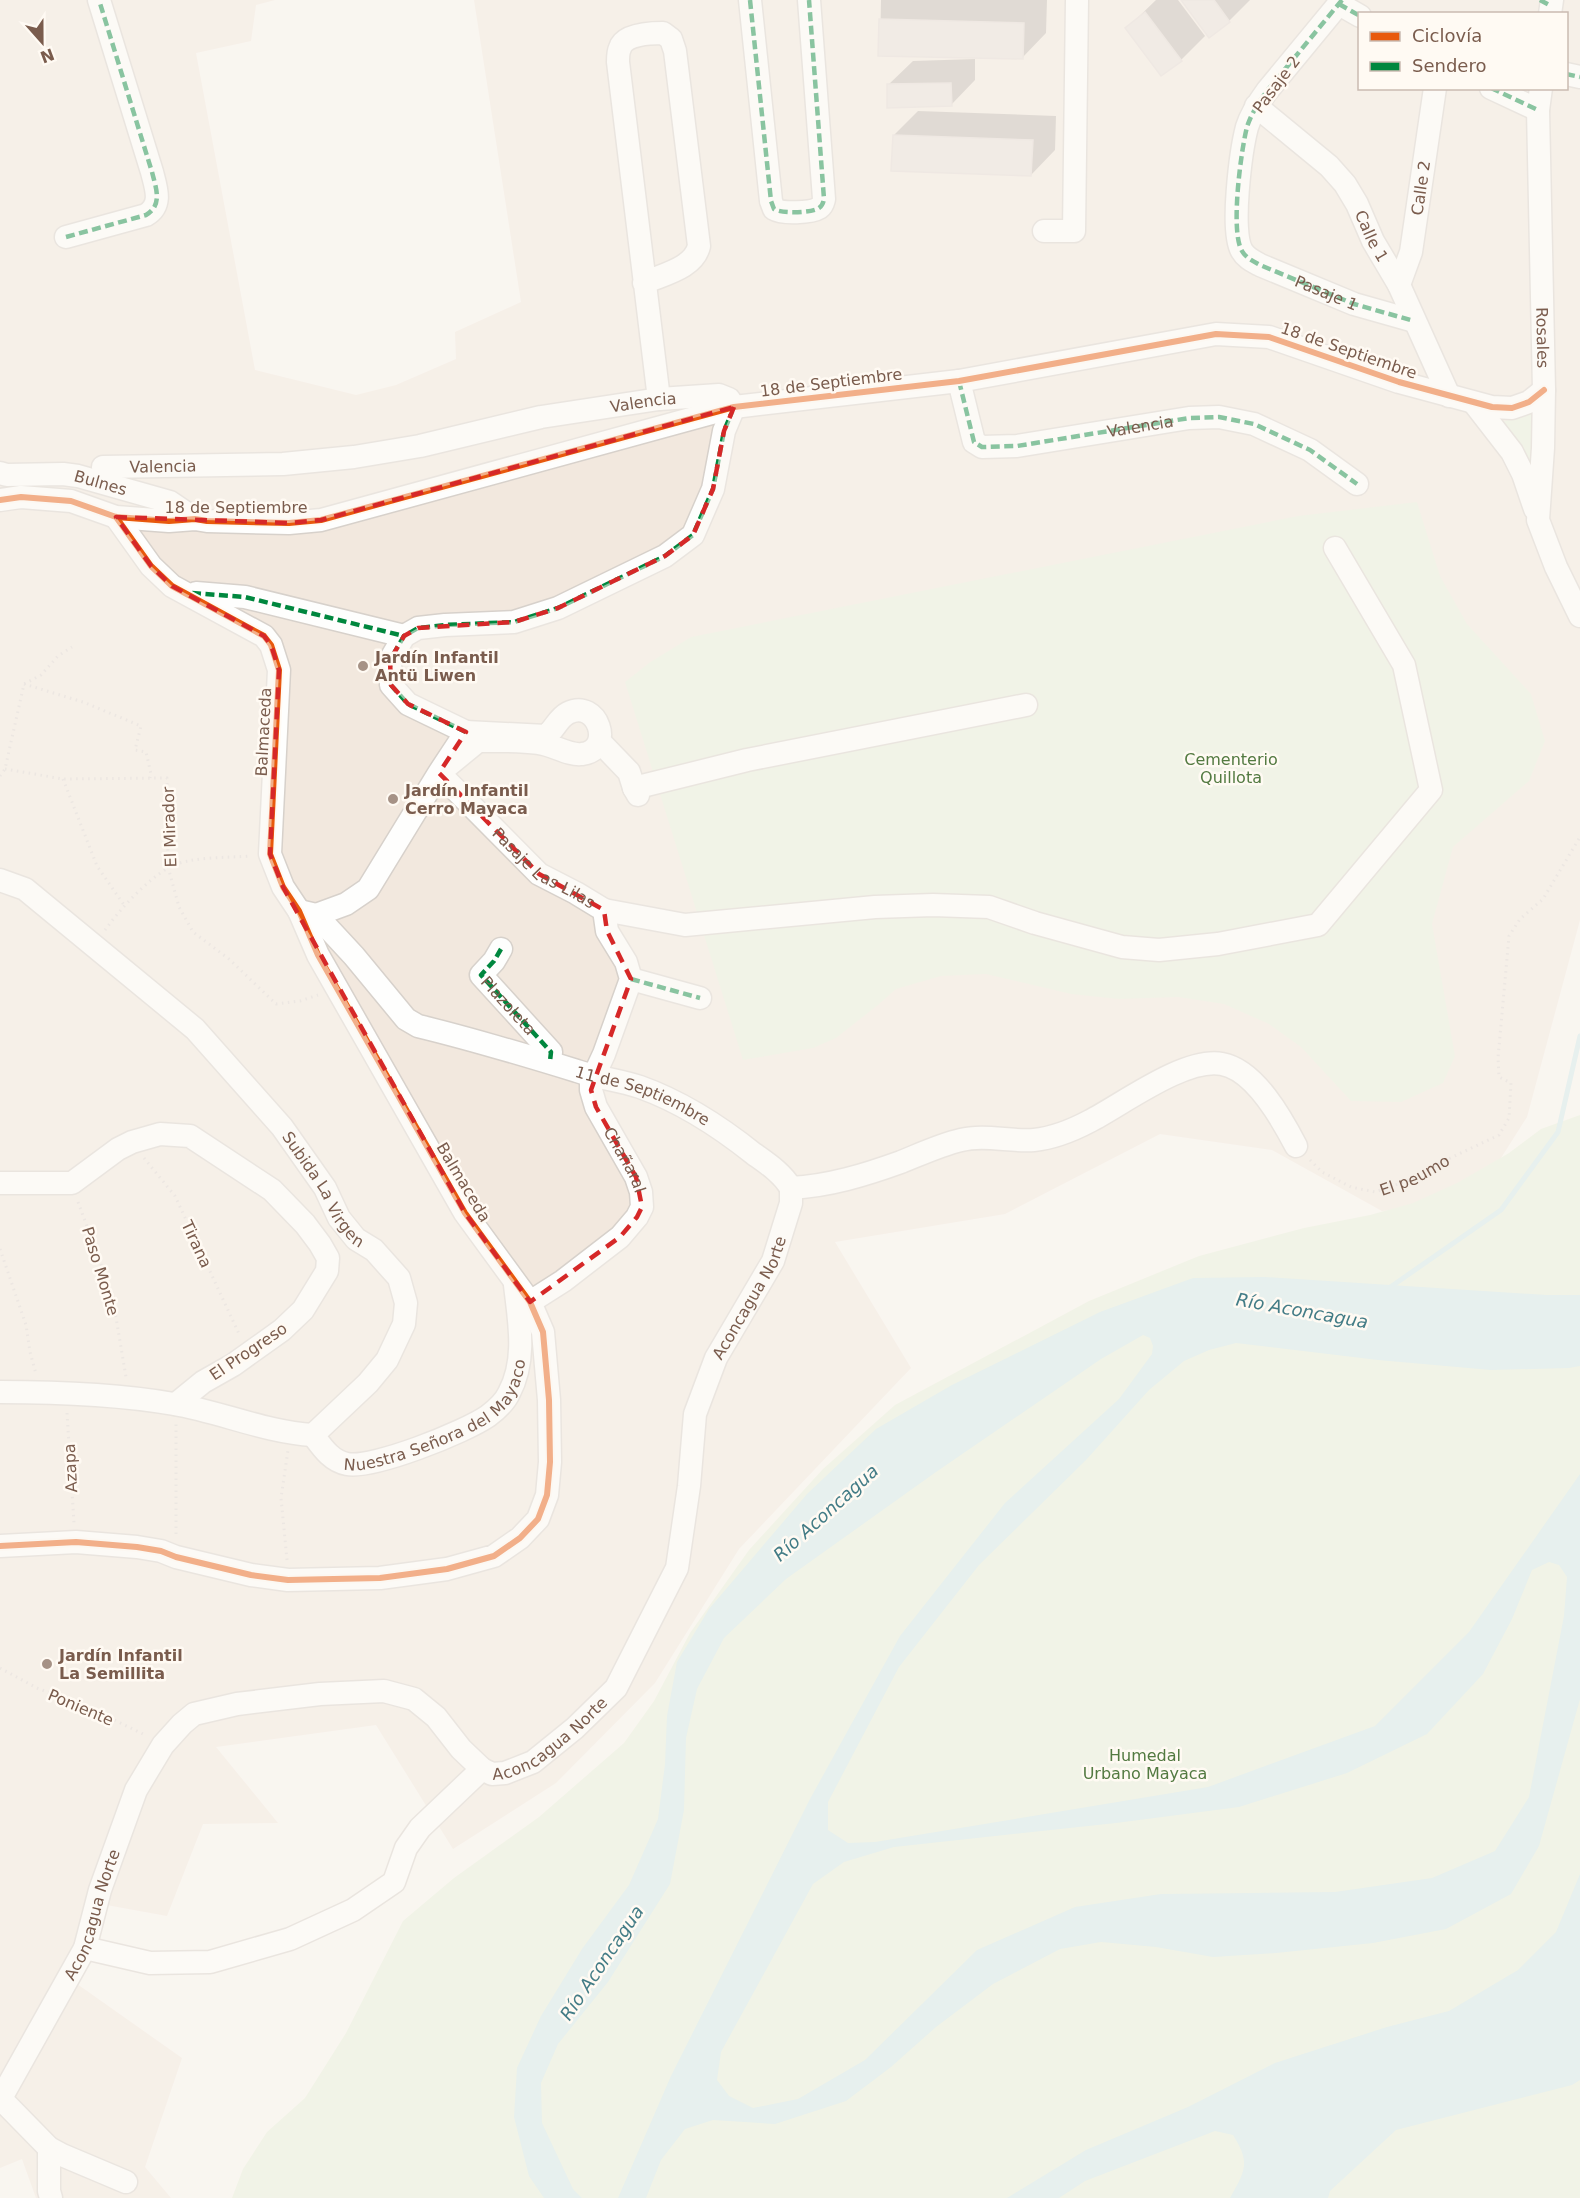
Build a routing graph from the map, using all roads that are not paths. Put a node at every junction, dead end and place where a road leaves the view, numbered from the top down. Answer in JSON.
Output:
{"nodes":[{"id":1,"x":99,"y":0,"type":"edge"},
{"id":2,"x":750,"y":0,"type":"edge"},
{"id":3,"x":809,"y":0,"type":"edge"},
{"id":4,"x":1077,"y":0,"type":"edge"},
{"id":5,"x":1341,"y":2,"type":"edge"},
{"id":6,"x":1358,"y":15,"type":"edge"},
{"id":7,"x":1435,"y":90,"type":"edge"},
{"id":8,"x":1500,"y":90,"type":"edge"},
{"id":9,"x":1539,"y":99,"type":"edge"},
{"id":10,"x":1256,"y":106,"type":"junction"},
{"id":11,"x":1044,"y":231,"type":"dead end"},
{"id":12,"x":66,"y":237,"type":"dead end"},
{"id":13,"x":1243,"y":253,"type":"joint"},
{"id":14,"x":644,"y":283,"type":"junction"},
{"id":15,"x":1399,"y":285,"type":"junction"},
{"id":16,"x":1414,"y":321,"type":"junction"},
{"id":17,"x":959,"y":381,"type":"junction"},
{"id":18,"x":1544,"y":390,"type":"junction"},
{"id":19,"x":1449,"y":396,"type":"junction"},
{"id":20,"x":659,"y":399,"type":"junction"},
{"id":21,"x":1474,"y":403,"type":"junction"},
{"id":22,"x":734,"y":407,"type":"junction"},
{"id":23,"x":103,"y":467,"type":"dead end"},
{"id":24,"x":0,"y":473,"type":"edge"},
{"id":25,"x":1357,"y":484,"type":"dead end"},
{"id":26,"x":0,"y":500,"type":"edge"},
{"id":27,"x":116,"y":517,"type":"junction"},
{"id":28,"x":195,"y":519,"type":"junction"},
{"id":29,"x":1538,"y":520,"type":"junction"},
{"id":30,"x":1335,"y":548,"type":"dead end"},
{"id":31,"x":183,"y":592,"type":"junction"},
{"id":32,"x":1580,"y":616,"type":"edge"},
{"id":33,"x":404,"y":636,"type":"junction"},
{"id":34,"x":1026,"y":705,"type":"dead end"},
{"id":35,"x":466,"y":732,"type":"junction"},
{"id":36,"x":600,"y":742,"type":"junction"},
{"id":37,"x":439,"y":773,"type":"junction"},
{"id":38,"x":0,"y":880,"type":"edge"},
{"id":39,"x":604,"y":910,"type":"junction"},
{"id":40,"x":307,"y":913,"type":"junction"},
{"id":41,"x":501,"y":949,"type":"dead end"},
{"id":42,"x":631,"y":979,"type":"junction"},
{"id":43,"x":700,"y":998,"type":"dead end"},
{"id":44,"x":550,"y":1061,"type":"junction"},
{"id":45,"x":594,"y":1076,"type":"junction"},
{"id":46,"x":1296,"y":1146,"type":"road end"},
{"id":47,"x":0,"y":1183,"type":"edge"},
{"id":48,"x":790,"y":1188,"type":"junction"},
{"id":49,"x":514,"y":1281,"type":"junction"},
{"id":50,"x":530,"y":1302,"type":"junction"},
{"id":51,"x":0,"y":1392,"type":"edge"},
{"id":52,"x":176,"y":1404,"type":"junction"},
{"id":53,"x":313,"y":1435,"type":"junction"},
{"id":54,"x":0,"y":1546,"type":"edge"},
{"id":55,"x":482,"y":1769,"type":"junction"},
{"id":56,"x":85,"y":1948,"type":"junction"},
{"id":57,"x":0,"y":2099,"type":"edge"},
{"id":58,"x":49,"y":2148,"type":"junction"},
{"id":59,"x":126,"y":2182,"type":"dead end"},
{"id":60,"x":51,"y":2198,"type":"edge"}],
"edges":[{"from":1,"to":12,"type":"street"},
{"from":2,"to":3,"type":"street"},
{"from":4,"to":11,"type":"street"},
{"from":5,"to":6,"type":"street"},
{"from":5,"to":10,"type":"street","name":"Pasaje 2"},
{"from":7,"to":15,"type":"street","name":"Calle 2"},
{"from":8,"to":9,"type":"street"},
{"from":9,"to":18,"type":"street","name":"Rosales"},
{"from":10,"to":13,"type":"street","name":"Pasaje 2"},
{"from":10,"to":15,"type":"street","name":"Calle 1"},
{"from":13,"to":16,"type":"street","name":"Pasaje 1"},
{"from":14,"to":14,"type":"street"},
{"from":14,"to":20,"type":"street"},
{"from":15,"to":16,"type":"street","name":"Calle 1"},
{"from":16,"to":19,"type":"street","name":"Calle 1"},
{"from":17,"to":19,"type":"street","name":"18 de Septiembre"},
{"from":17,"to":22,"type":"street","name":"18 de Septiembre"},
{"from":17,"to":25,"type":"street","name":"Valencia"},
{"from":18,"to":21,"type":"street","name":"18 de Septiembre"},
{"from":18,"to":29,"type":"street","name":"Rosales"},
{"from":19,"to":21,"type":"street","name":"18 de Septiembre"},
{"from":20,"to":22,"type":"street","name":"Valencia"},
{"from":20,"to":23,"type":"street","name":"Valencia"},
{"from":21,"to":29,"type":"street"},
{"from":22,"to":28,"type":"street","name":"18 de Septiembre"},
{"from":22,"to":33,"type":"street"},
{"from":24,"to":28,"type":"street","name":"Bulnes"},
{"from":26,"to":27,"type":"street"},
{"from":27,"to":28,"type":"street","name":"18 de Septiembre"},
{"from":27,"to":31,"type":"street","name":"Balmaceda"},
{"from":29,"to":32,"type":"street","name":"Rosales"},
{"from":30,"to":39,"type":"street"},
{"from":31,"to":33,"type":"street"},
{"from":31,"to":40,"type":"street","name":"Balmaceda"},
{"from":33,"to":35,"type":"street"},
{"from":34,"to":36,"type":"street"},
{"from":35,"to":36,"type":"street"},
{"from":35,"to":37,"type":"street"},
{"from":36,"to":37,"type":"street"},
{"from":37,"to":39,"type":"street","name":"Pasaje Las Lilas"},
{"from":37,"to":40,"type":"street"},
{"from":38,"to":53,"type":"street","name":"Subida La Virgen"},
{"from":39,"to":42,"type":"street","name":"Pasaje Las Lilas"},
{"from":40,"to":44,"type":"street","name":"11 de Septiembre"},
{"from":40,"to":49,"type":"street","name":"Balmaceda"},
{"from":41,"to":44,"type":"street","name":"Plazoleta"},
{"from":42,"to":43,"type":"street"},
{"from":42,"to":45,"type":"street"},
{"from":44,"to":45,"type":"street","name":"11 de Septiembre"},
{"from":45,"to":48,"type":"street","name":"11 de Septiembre"},
{"from":45,"to":50,"type":"street","name":"Chañaral"},
{"from":46,"to":48,"type":"street"},
{"from":47,"to":52,"type":"street","name":"El Progreso"},
{"from":48,"to":55,"type":"street","name":"Aconcagua Norte"},
{"from":49,"to":50,"type":"street","name":"Balmaceda"},
{"from":49,"to":53,"type":"street","name":"Nuestra Señora del Mayaco"},
{"from":50,"to":54,"type":"street","name":"Balmaceda"},
{"from":51,"to":52,"type":"street"},
{"from":52,"to":53,"type":"street"},
{"from":55,"to":56,"type":"street"},
{"from":55,"to":56,"type":"street","name":"Aconcagua Norte"},
{"from":56,"to":57,"type":"street","name":"Aconcagua Norte"},
{"from":57,"to":58,"type":"street"},
{"from":58,"to":59,"type":"street"},
{"from":58,"to":60,"type":"street"}]}
